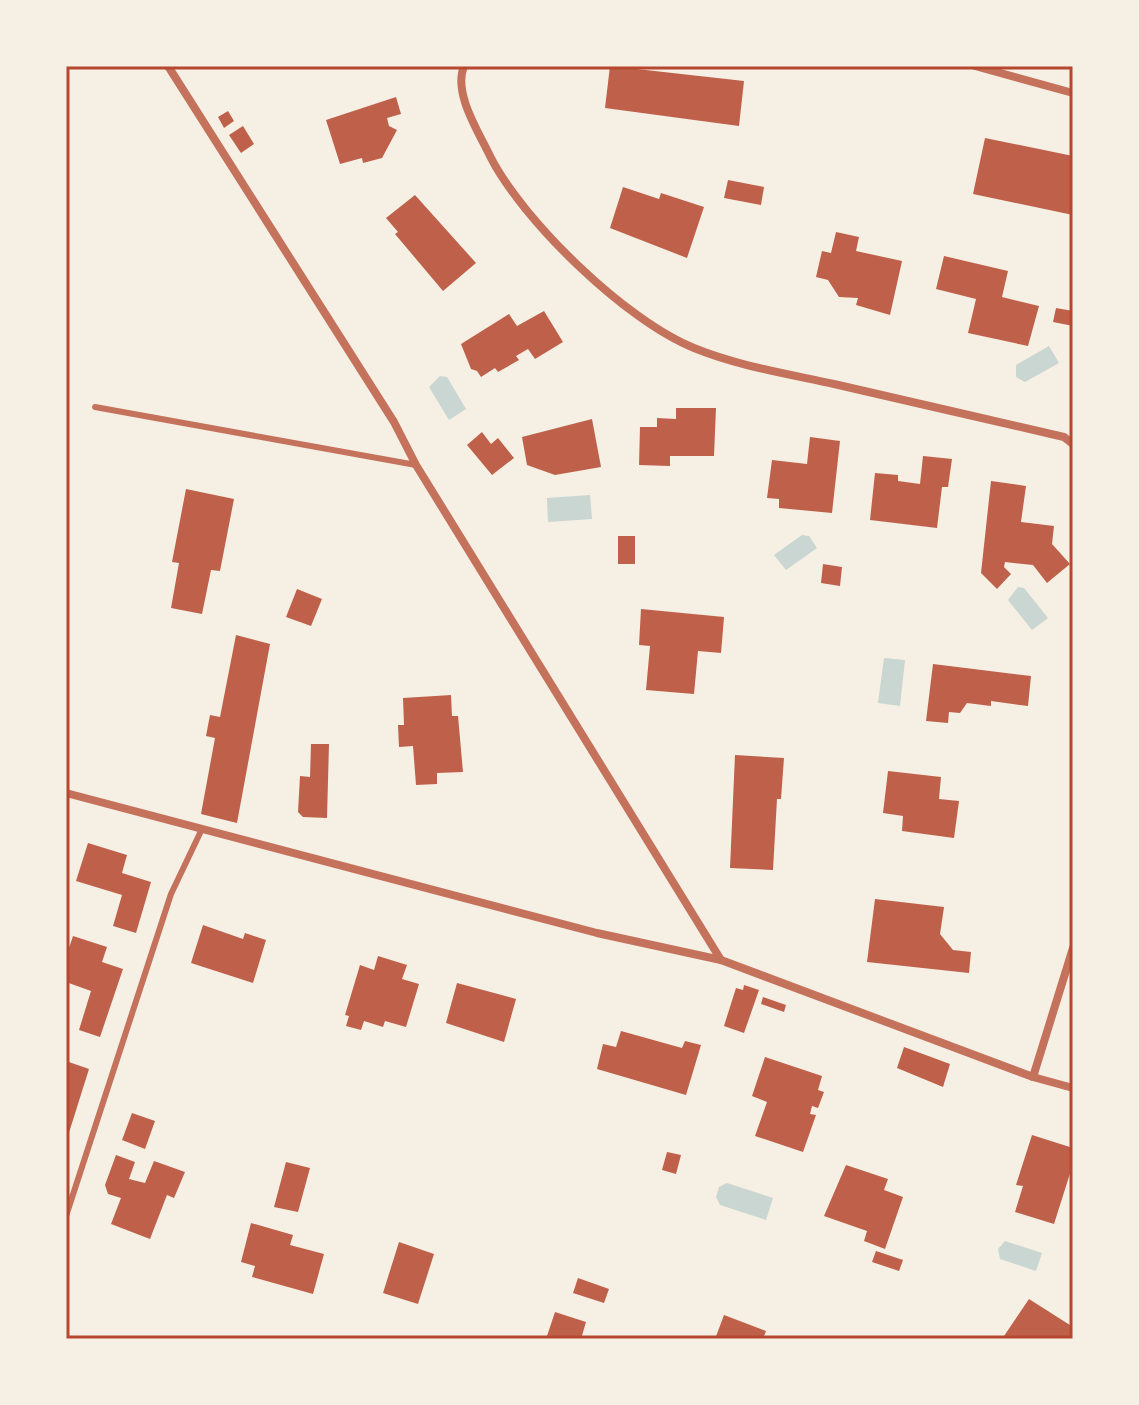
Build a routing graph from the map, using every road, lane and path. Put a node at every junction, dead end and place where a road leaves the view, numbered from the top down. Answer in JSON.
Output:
{"nodes":[{"id":1,"x":168,"y":66,"type":"edge"},
{"id":2,"x":464,"y":66,"type":"edge"},
{"id":3,"x":975,"y":66,"type":"edge"},
{"id":4,"x":1073,"y":93,"type":"edge"},
{"id":5,"x":95,"y":407,"type":"dead end"},
{"id":6,"x":1073,"y":444,"type":"edge"},
{"id":7,"x":416,"y":465,"type":"junction"},
{"id":8,"x":66,"y":793,"type":"edge"},
{"id":9,"x":201,"y":831,"type":"junction"},
{"id":10,"x":1073,"y":948,"type":"edge"},
{"id":11,"x":721,"y":960,"type":"junction"},
{"id":12,"x":1033,"y":1077,"type":"junction"},
{"id":13,"x":1073,"y":1088,"type":"edge"},
{"id":14,"x":66,"y":1216,"type":"edge"}],
"edges":[{"from":1,"to":7,"type":"street"},
{"from":2,"to":6,"type":"street"},
{"from":3,"to":4,"type":"street"},
{"from":5,"to":7,"type":"lane"},
{"from":7,"to":11,"type":"street"},
{"from":8,"to":9,"type":"street"},
{"from":9,"to":11,"type":"street"},
{"from":9,"to":14,"type":"lane"},
{"from":10,"to":12,"type":"street"},
{"from":11,"to":12,"type":"street"},
{"from":12,"to":13,"type":"street"}]}
